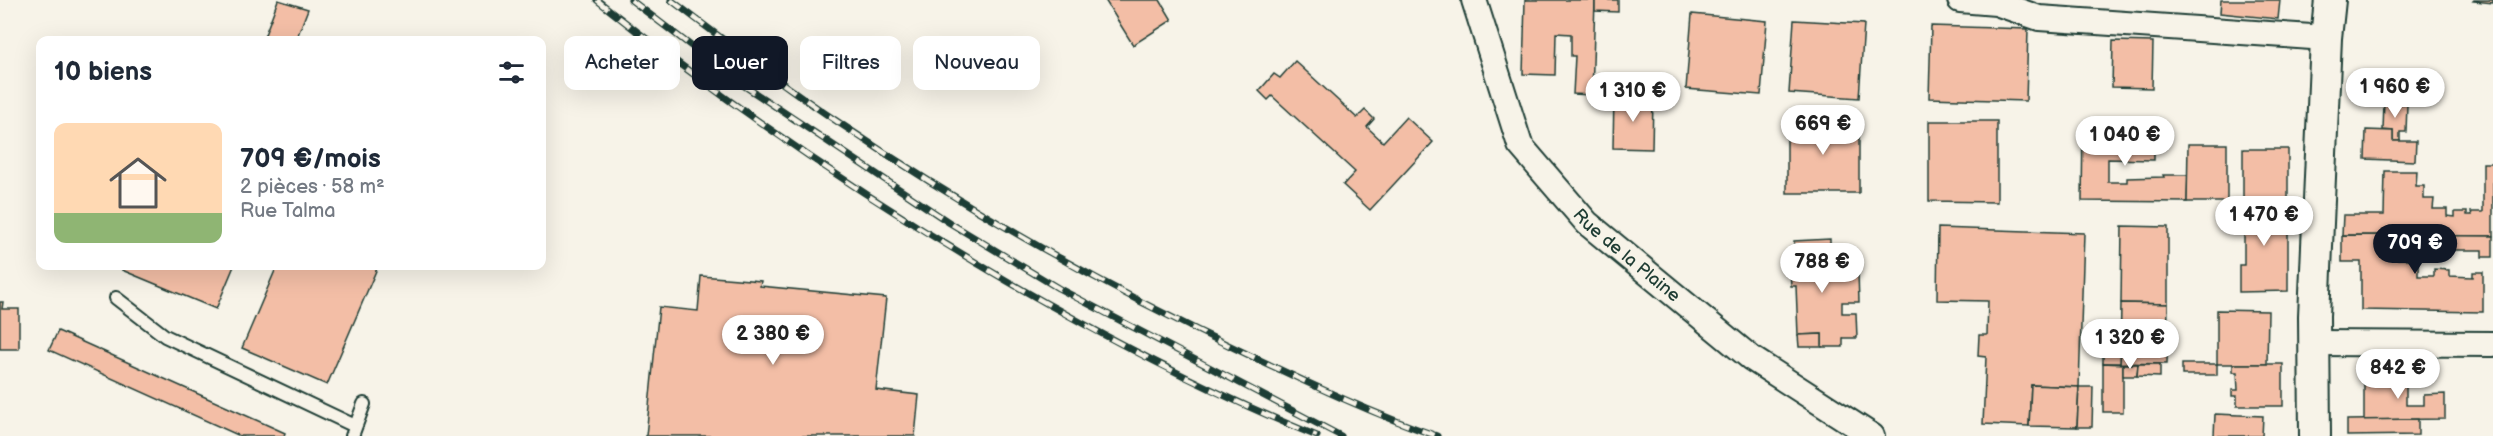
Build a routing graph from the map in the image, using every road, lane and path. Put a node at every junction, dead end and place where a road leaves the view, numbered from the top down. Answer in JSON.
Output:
{"nodes":[{"id":1,"x":1474,"y":0,"type":"edge"},
{"id":2,"x":1960,"y":0,"type":"edge"},
{"id":3,"x":2330,"y":0,"type":"edge"},
{"id":4,"x":2326,"y":38,"type":"junction"},
{"id":5,"x":116,"y":298,"type":"dead end"},
{"id":6,"x":2314,"y":343,"type":"junction"},
{"id":7,"x":2493,"y":344,"type":"edge"},
{"id":8,"x":364,"y":404,"type":"dead end"},
{"id":9,"x":353,"y":431,"type":"edge"},
{"id":10,"x":1872,"y":436,"type":"edge"},
{"id":11,"x":2315,"y":436,"type":"edge"}],
"edges":[{"from":1,"to":10,"type":"street","name":"Rue de la Plaine"},
{"from":2,"to":4,"type":"street"},
{"from":3,"to":4,"type":"street"},
{"from":4,"to":6,"type":"street"},
{"from":5,"to":9,"type":"lane"},
{"from":6,"to":7,"type":"street"},
{"from":6,"to":11,"type":"street"},
{"from":8,"to":9,"type":"lane"}]}
